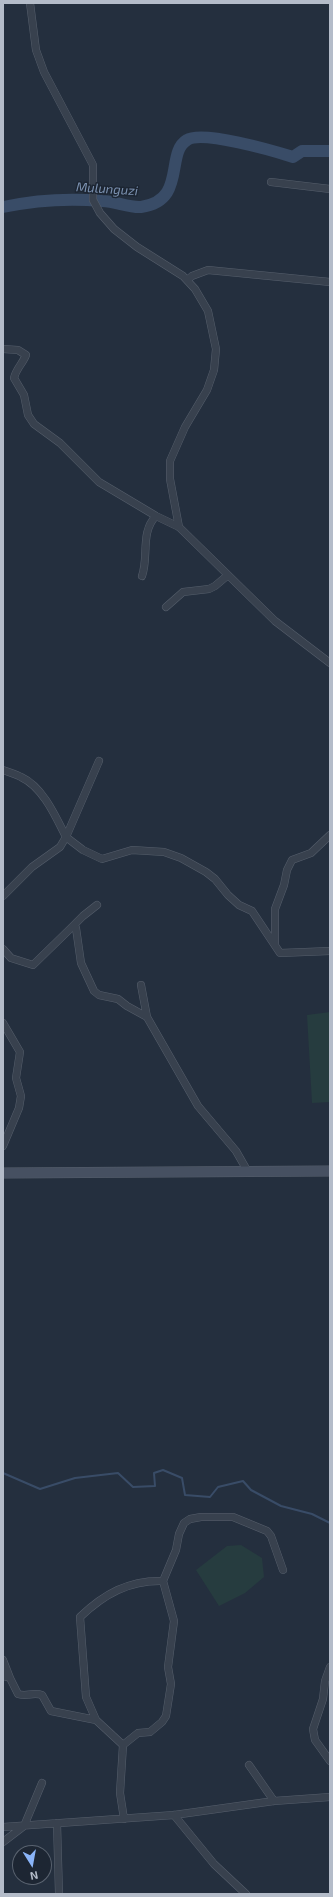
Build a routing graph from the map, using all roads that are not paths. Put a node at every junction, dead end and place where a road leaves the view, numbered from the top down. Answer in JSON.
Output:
{"nodes":[{"id":1,"x":30,"y":3,"type":"edge"},
{"id":2,"x":271,"y":182,"type":"dead end"},
{"id":3,"x":330,"y":189,"type":"edge"},
{"id":4,"x":187,"y":280,"type":"junction"},
{"id":5,"x":330,"y":282,"type":"edge"},
{"id":6,"x":3,"y":349,"type":"edge"},
{"id":7,"x":156,"y":516,"type":"junction"},
{"id":8,"x":179,"y":527,"type":"junction"},
{"id":9,"x":228,"y":575,"type":"junction"},
{"id":10,"x":142,"y":576,"type":"dead end"},
{"id":11,"x":166,"y":607,"type":"dead end"},
{"id":12,"x":330,"y":663,"type":"edge"},
{"id":13,"x":99,"y":761,"type":"dead end"},
{"id":14,"x":3,"y":770,"type":"edge"},
{"id":15,"x":330,"y":835,"type":"edge"},
{"id":16,"x":66,"y":837,"type":"junction"},
{"id":17,"x":3,"y":896,"type":"edge"},
{"id":18,"x":97,"y":905,"type":"dead end"},
{"id":19,"x":71,"y":928,"type":"junction"},
{"id":20,"x":275,"y":946,"type":"junction"},
{"id":21,"x":3,"y":949,"type":"edge"},
{"id":22,"x":330,"y":952,"type":"edge"},
{"id":23,"x":141,"y":984,"type":"dead end"},
{"id":24,"x":147,"y":1017,"type":"junction"},
{"id":25,"x":3,"y":1023,"type":"edge"},
{"id":26,"x":3,"y":1146,"type":"edge"},
{"id":27,"x":330,"y":1171,"type":"edge"},
{"id":28,"x":248,"y":1172,"type":"junction"},
{"id":29,"x":3,"y":1173,"type":"edge"},
{"id":30,"x":283,"y":1570,"type":"dead end"},
{"id":31,"x":163,"y":1581,"type":"junction"},
{"id":32,"x":3,"y":1660,"type":"edge"},
{"id":33,"x":330,"y":1667,"type":"edge"},
{"id":34,"x":6,"y":1677,"type":"edge"},
{"id":35,"x":96,"y":1720,"type":"junction"},
{"id":36,"x":123,"y":1745,"type":"junction"},
{"id":37,"x":330,"y":1761,"type":"edge"},
{"id":38,"x":249,"y":1765,"type":"dead end"},
{"id":39,"x":42,"y":1783,"type":"dead end"},
{"id":40,"x":330,"y":1797,"type":"edge"},
{"id":41,"x":274,"y":1801,"type":"junction"},
{"id":42,"x":174,"y":1815,"type":"junction"},
{"id":43,"x":124,"y":1819,"type":"junction"},
{"id":44,"x":57,"y":1823,"type":"junction"},
{"id":45,"x":24,"y":1826,"type":"junction"},
{"id":46,"x":3,"y":1827,"type":"edge"},
{"id":47,"x":3,"y":1842,"type":"edge"},
{"id":48,"x":59,"y":1894,"type":"edge"},
{"id":49,"x":246,"y":1894,"type":"edge"}],
"edges":[{"from":1,"to":4,"type":"street"},
{"from":2,"to":3,"type":"street"},
{"from":4,"to":5,"type":"street"},
{"from":4,"to":8,"type":"street"},
{"from":6,"to":7,"type":"street"},
{"from":7,"to":8,"type":"street"},
{"from":7,"to":10,"type":"street"},
{"from":8,"to":9,"type":"street"},
{"from":9,"to":11,"type":"street"},
{"from":9,"to":12,"type":"street"},
{"from":13,"to":16,"type":"street"},
{"from":14,"to":16,"type":"street"},
{"from":15,"to":20,"type":"street"},
{"from":16,"to":17,"type":"street"},
{"from":16,"to":20,"type":"street"},
{"from":18,"to":19,"type":"street"},
{"from":19,"to":21,"type":"street"},
{"from":19,"to":24,"type":"street"},
{"from":20,"to":22,"type":"street"},
{"from":23,"to":24,"type":"street"},
{"from":24,"to":28,"type":"street"},
{"from":25,"to":26,"type":"street"},
{"from":27,"to":28,"type":"main road"},
{"from":28,"to":29,"type":"main road"},
{"from":30,"to":31,"type":"street"},
{"from":31,"to":35,"type":"street"},
{"from":31,"to":36,"type":"street"},
{"from":32,"to":34,"type":"street"},
{"from":33,"to":37,"type":"street"},
{"from":34,"to":35,"type":"street"},
{"from":35,"to":36,"type":"street"},
{"from":36,"to":43,"type":"street"},
{"from":38,"to":41,"type":"street"},
{"from":39,"to":45,"type":"street"},
{"from":40,"to":41,"type":"street"},
{"from":41,"to":42,"type":"street"},
{"from":42,"to":43,"type":"street"},
{"from":42,"to":49,"type":"street"},
{"from":43,"to":44,"type":"street"},
{"from":44,"to":45,"type":"street"},
{"from":44,"to":48,"type":"street"},
{"from":45,"to":46,"type":"street"},
{"from":45,"to":47,"type":"street"}]}
